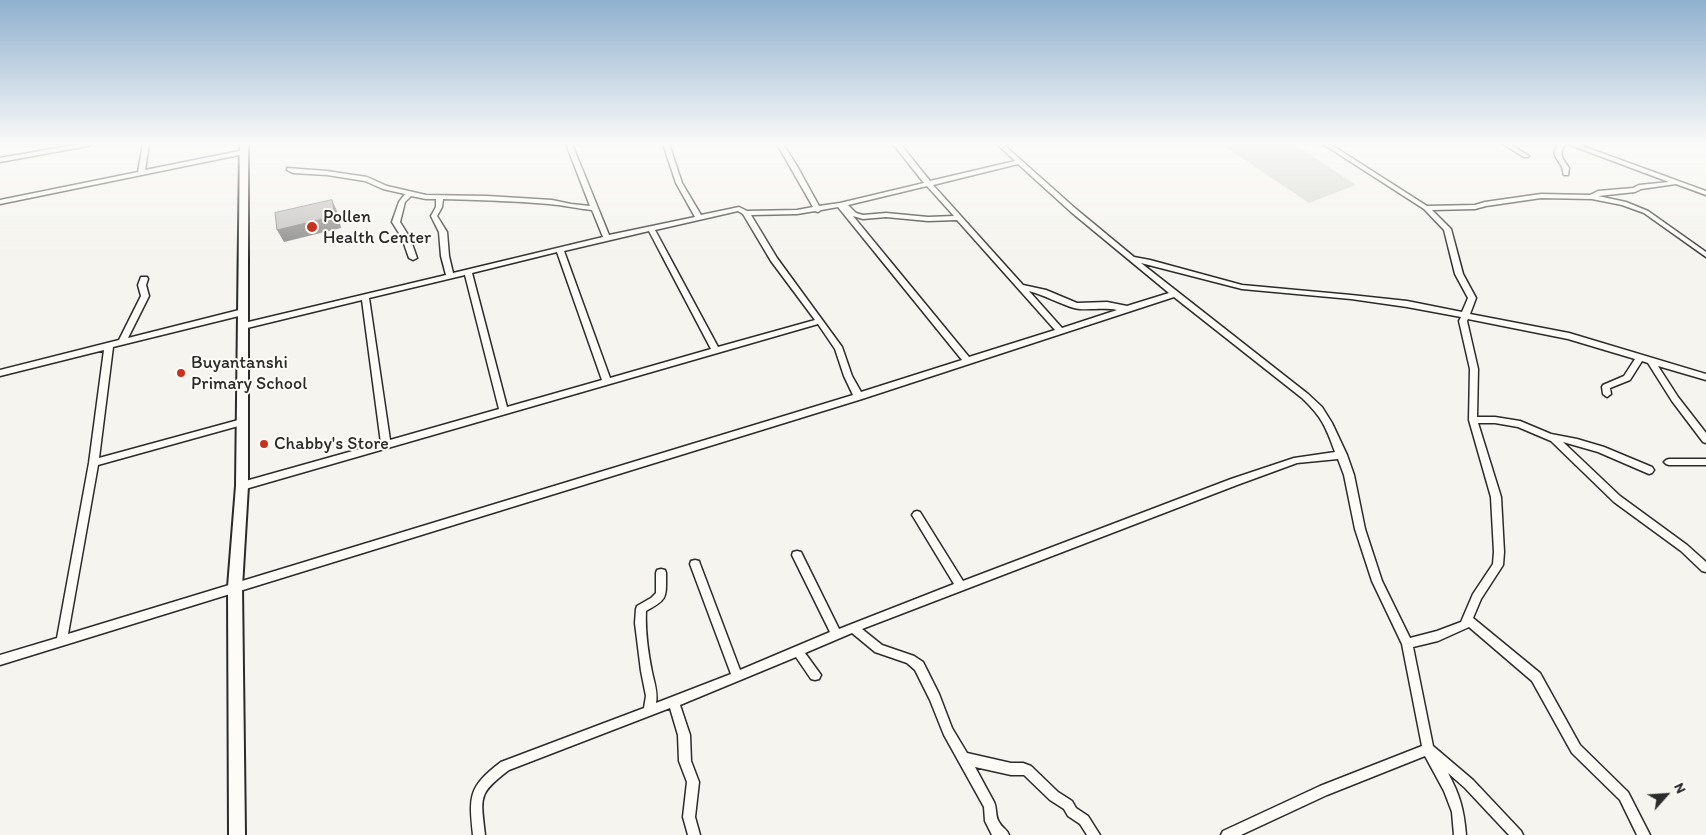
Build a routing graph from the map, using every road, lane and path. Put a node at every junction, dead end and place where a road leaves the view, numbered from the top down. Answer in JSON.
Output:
{"nodes":[{"id":1,"x":96,"y":183,"type":"edge"},
{"id":2,"x":244,"y":183,"type":"edge"},
{"id":3,"x":375,"y":183,"type":"edge"},
{"id":4,"x":584,"y":183,"type":"edge"},
{"id":5,"x":679,"y":183,"type":"edge"},
{"id":6,"x":802,"y":183,"type":"edge"},
{"id":7,"x":929,"y":183,"type":"joint"},
{"id":8,"x":1041,"y":183,"type":"edge"},
{"id":9,"x":1387,"y":183,"type":"edge"},
{"id":10,"x":1677,"y":183,"type":"joint"},
{"id":11,"x":410,"y":193,"type":"junction"},
{"id":12,"x":1706,"y":193,"type":"edge"},
{"id":13,"x":1592,"y":197,"type":"junction"},
{"id":14,"x":440,"y":198,"type":"junction"},
{"id":15,"x":0,"y":202,"type":"edge"},
{"id":16,"x":840,"y":205,"type":"junction"},
{"id":17,"x":595,"y":208,"type":"junction"},
{"id":18,"x":1426,"y":208,"type":"junction"},
{"id":19,"x":818,"y":210,"type":"junction"},
{"id":20,"x":746,"y":213,"type":"junction"},
{"id":21,"x":699,"y":217,"type":"junction"},
{"id":22,"x":959,"y":218,"type":"junction"},
{"id":23,"x":652,"y":228,"type":"junction"},
{"id":24,"x":607,"y":238,"type":"junction"},
{"id":25,"x":560,"y":250,"type":"junction"},
{"id":26,"x":1706,"y":255,"type":"edge"},
{"id":27,"x":413,"y":258,"type":"dead end"},
{"id":28,"x":1131,"y":259,"type":"junction"},
{"id":29,"x":468,"y":272,"type":"junction"},
{"id":30,"x":450,"y":277,"type":"junction"},
{"id":31,"x":144,"y":280,"type":"dead end"},
{"id":32,"x":1019,"y":286,"type":"junction"},
{"id":33,"x":1174,"y":294,"type":"junction"},
{"id":34,"x":365,"y":297,"type":"junction"},
{"id":35,"x":1127,"y":309,"type":"junction"},
{"id":36,"x":243,"y":312,"type":"junction"},
{"id":37,"x":1466,"y":315,"type":"junction"},
{"id":38,"x":820,"y":320,"type":"junction"},
{"id":39,"x":243,"y":326,"type":"junction"},
{"id":40,"x":1061,"y":332,"type":"junction"},
{"id":41,"x":122,"y":342,"type":"junction"},
{"id":42,"x":109,"y":346,"type":"junction"},
{"id":43,"x":715,"y":350,"type":"junction"},
{"id":44,"x":1640,"y":358,"type":"junction"},
{"id":45,"x":968,"y":362,"type":"junction"},
{"id":46,"x":1652,"y":362,"type":"junction"},
{"id":47,"x":0,"y":372,"type":"edge"},
{"id":48,"x":1706,"y":377,"type":"edge"},
{"id":49,"x":607,"y":382,"type":"junction"},
{"id":50,"x":1607,"y":394,"type":"dead end"},
{"id":51,"x":858,"y":397,"type":"junction"},
{"id":52,"x":504,"y":411,"type":"junction"},
{"id":53,"x":1473,"y":420,"type":"junction"},
{"id":54,"x":242,"y":422,"type":"junction"},
{"id":55,"x":1549,"y":436,"type":"junction"},
{"id":56,"x":1706,"y":440,"type":"edge"},
{"id":57,"x":386,"y":445,"type":"junction"},
{"id":58,"x":1342,"y":455,"type":"junction"},
{"id":59,"x":1669,"y":462,"type":"dead end"},
{"id":60,"x":1706,"y":462,"type":"edge"},
{"id":61,"x":94,"y":463,"type":"junction"},
{"id":62,"x":1649,"y":470,"type":"dead end"},
{"id":63,"x":242,"y":486,"type":"junction"},
{"id":64,"x":917,"y":515,"type":"dead end"},
{"id":65,"x":797,"y":555,"type":"dead end"},
{"id":66,"x":695,"y":564,"type":"dead end"},
{"id":67,"x":1706,"y":568,"type":"edge"},
{"id":68,"x":662,"y":573,"type":"dead end"},
{"id":69,"x":961,"y":586,"type":"junction"},
{"id":70,"x":235,"y":588,"type":"junction"},
{"id":71,"x":1468,"y":620,"type":"junction"},
{"id":72,"x":853,"y":628,"type":"junction"},
{"id":73,"x":837,"y":635,"type":"junction"},
{"id":74,"x":62,"y":640,"type":"junction"},
{"id":75,"x":1407,"y":644,"type":"junction"},
{"id":76,"x":798,"y":651,"type":"junction"},
{"id":77,"x":0,"y":660,"type":"edge"},
{"id":78,"x":815,"y":675,"type":"dead end"},
{"id":79,"x":737,"y":676,"type":"junction"},
{"id":80,"x":674,"y":702,"type":"junction"},
{"id":81,"x":648,"y":711,"type":"junction"},
{"id":82,"x":1428,"y":749,"type":"junction"},
{"id":83,"x":963,"y":758,"type":"junction"},
{"id":84,"x":237,"y":835,"type":"edge"},
{"id":85,"x":480,"y":835,"type":"edge"},
{"id":86,"x":694,"y":835,"type":"edge"},
{"id":87,"x":1003,"y":835,"type":"edge"},
{"id":88,"x":1094,"y":835,"type":"edge"},
{"id":89,"x":1227,"y":835,"type":"edge"},
{"id":90,"x":1460,"y":835,"type":"edge"},
{"id":91,"x":1517,"y":835,"type":"edge"},
{"id":92,"x":1644,"y":835,"type":"edge"}],
"edges":[{"from":1,"to":15,"type":"street"},
{"from":2,"to":36,"type":"street"},
{"from":3,"to":11,"type":"street"},
{"from":4,"to":17,"type":"street"},
{"from":5,"to":21,"type":"street"},
{"from":6,"to":19,"type":"street"},
{"from":7,"to":16,"type":"street"},
{"from":7,"to":22,"type":"street"},
{"from":8,"to":28,"type":"street"},
{"from":9,"to":18,"type":"street"},
{"from":10,"to":12,"type":"street"},
{"from":10,"to":13,"type":"street"},
{"from":11,"to":14,"type":"street"},
{"from":11,"to":27,"type":"street"},
{"from":13,"to":18,"type":"street"},
{"from":13,"to":26,"type":"street"},
{"from":14,"to":17,"type":"street"},
{"from":14,"to":30,"type":"street"},
{"from":16,"to":19,"type":"street"},
{"from":16,"to":22,"type":"street"},
{"from":16,"to":45,"type":"street"},
{"from":17,"to":24,"type":"street"},
{"from":18,"to":37,"type":"street"},
{"from":19,"to":20,"type":"street"},
{"from":20,"to":21,"type":"street"},
{"from":20,"to":38,"type":"street"},
{"from":21,"to":23,"type":"street"},
{"from":22,"to":32,"type":"street"},
{"from":23,"to":24,"type":"street"},
{"from":23,"to":43,"type":"street"},
{"from":24,"to":25,"type":"street"},
{"from":25,"to":29,"type":"street"},
{"from":25,"to":49,"type":"street"},
{"from":28,"to":33,"type":"street"},
{"from":28,"to":37,"type":"street"},
{"from":29,"to":30,"type":"street"},
{"from":29,"to":52,"type":"street"},
{"from":30,"to":34,"type":"street"},
{"from":31,"to":41,"type":"street"},
{"from":32,"to":35,"type":"street"},
{"from":32,"to":40,"type":"street"},
{"from":33,"to":35,"type":"street"},
{"from":33,"to":58,"type":"street"},
{"from":34,"to":39,"type":"street"},
{"from":34,"to":57,"type":"street"},
{"from":35,"to":40,"type":"street"},
{"from":36,"to":39,"type":"street"},
{"from":36,"to":41,"type":"street"},
{"from":37,"to":44,"type":"street"},
{"from":37,"to":53,"type":"street"},
{"from":38,"to":43,"type":"street"},
{"from":38,"to":51,"type":"street"},
{"from":39,"to":54,"type":"street"},
{"from":40,"to":45,"type":"street"},
{"from":41,"to":42,"type":"street"},
{"from":42,"to":47,"type":"street"},
{"from":42,"to":61,"type":"street"},
{"from":43,"to":49,"type":"street"},
{"from":44,"to":46,"type":"street"},
{"from":44,"to":50,"type":"street"},
{"from":45,"to":51,"type":"street"},
{"from":46,"to":48,"type":"street"},
{"from":46,"to":56,"type":"street"},
{"from":49,"to":52,"type":"street"},
{"from":51,"to":70,"type":"street"},
{"from":52,"to":57,"type":"street"},
{"from":53,"to":55,"type":"street"},
{"from":53,"to":71,"type":"street"},
{"from":54,"to":61,"type":"street"},
{"from":54,"to":63,"type":"street"},
{"from":55,"to":62,"type":"street"},
{"from":55,"to":67,"type":"street"},
{"from":57,"to":63,"type":"street"},
{"from":58,"to":69,"type":"street"},
{"from":58,"to":75,"type":"street"},
{"from":59,"to":60,"type":"street"},
{"from":61,"to":74,"type":"street"},
{"from":63,"to":70,"type":"street"},
{"from":64,"to":69,"type":"street"},
{"from":65,"to":73,"type":"street"},
{"from":66,"to":79,"type":"street"},
{"from":68,"to":81,"type":"street"},
{"from":69,"to":72,"type":"street"},
{"from":70,"to":74,"type":"street"},
{"from":70,"to":84,"type":"street"},
{"from":71,"to":75,"type":"street"},
{"from":71,"to":92,"type":"street"},
{"from":72,"to":73,"type":"street"},
{"from":72,"to":83,"type":"street"},
{"from":73,"to":76,"type":"street"},
{"from":74,"to":77,"type":"street"},
{"from":75,"to":82,"type":"street"},
{"from":76,"to":78,"type":"street"},
{"from":76,"to":79,"type":"street"},
{"from":79,"to":80,"type":"street"},
{"from":80,"to":81,"type":"street"},
{"from":80,"to":86,"type":"street"},
{"from":81,"to":85,"type":"street"},
{"from":82,"to":89,"type":"street"},
{"from":82,"to":90,"type":"street"},
{"from":82,"to":91,"type":"street"},
{"from":83,"to":87,"type":"street"},
{"from":83,"to":88,"type":"street"}]}
